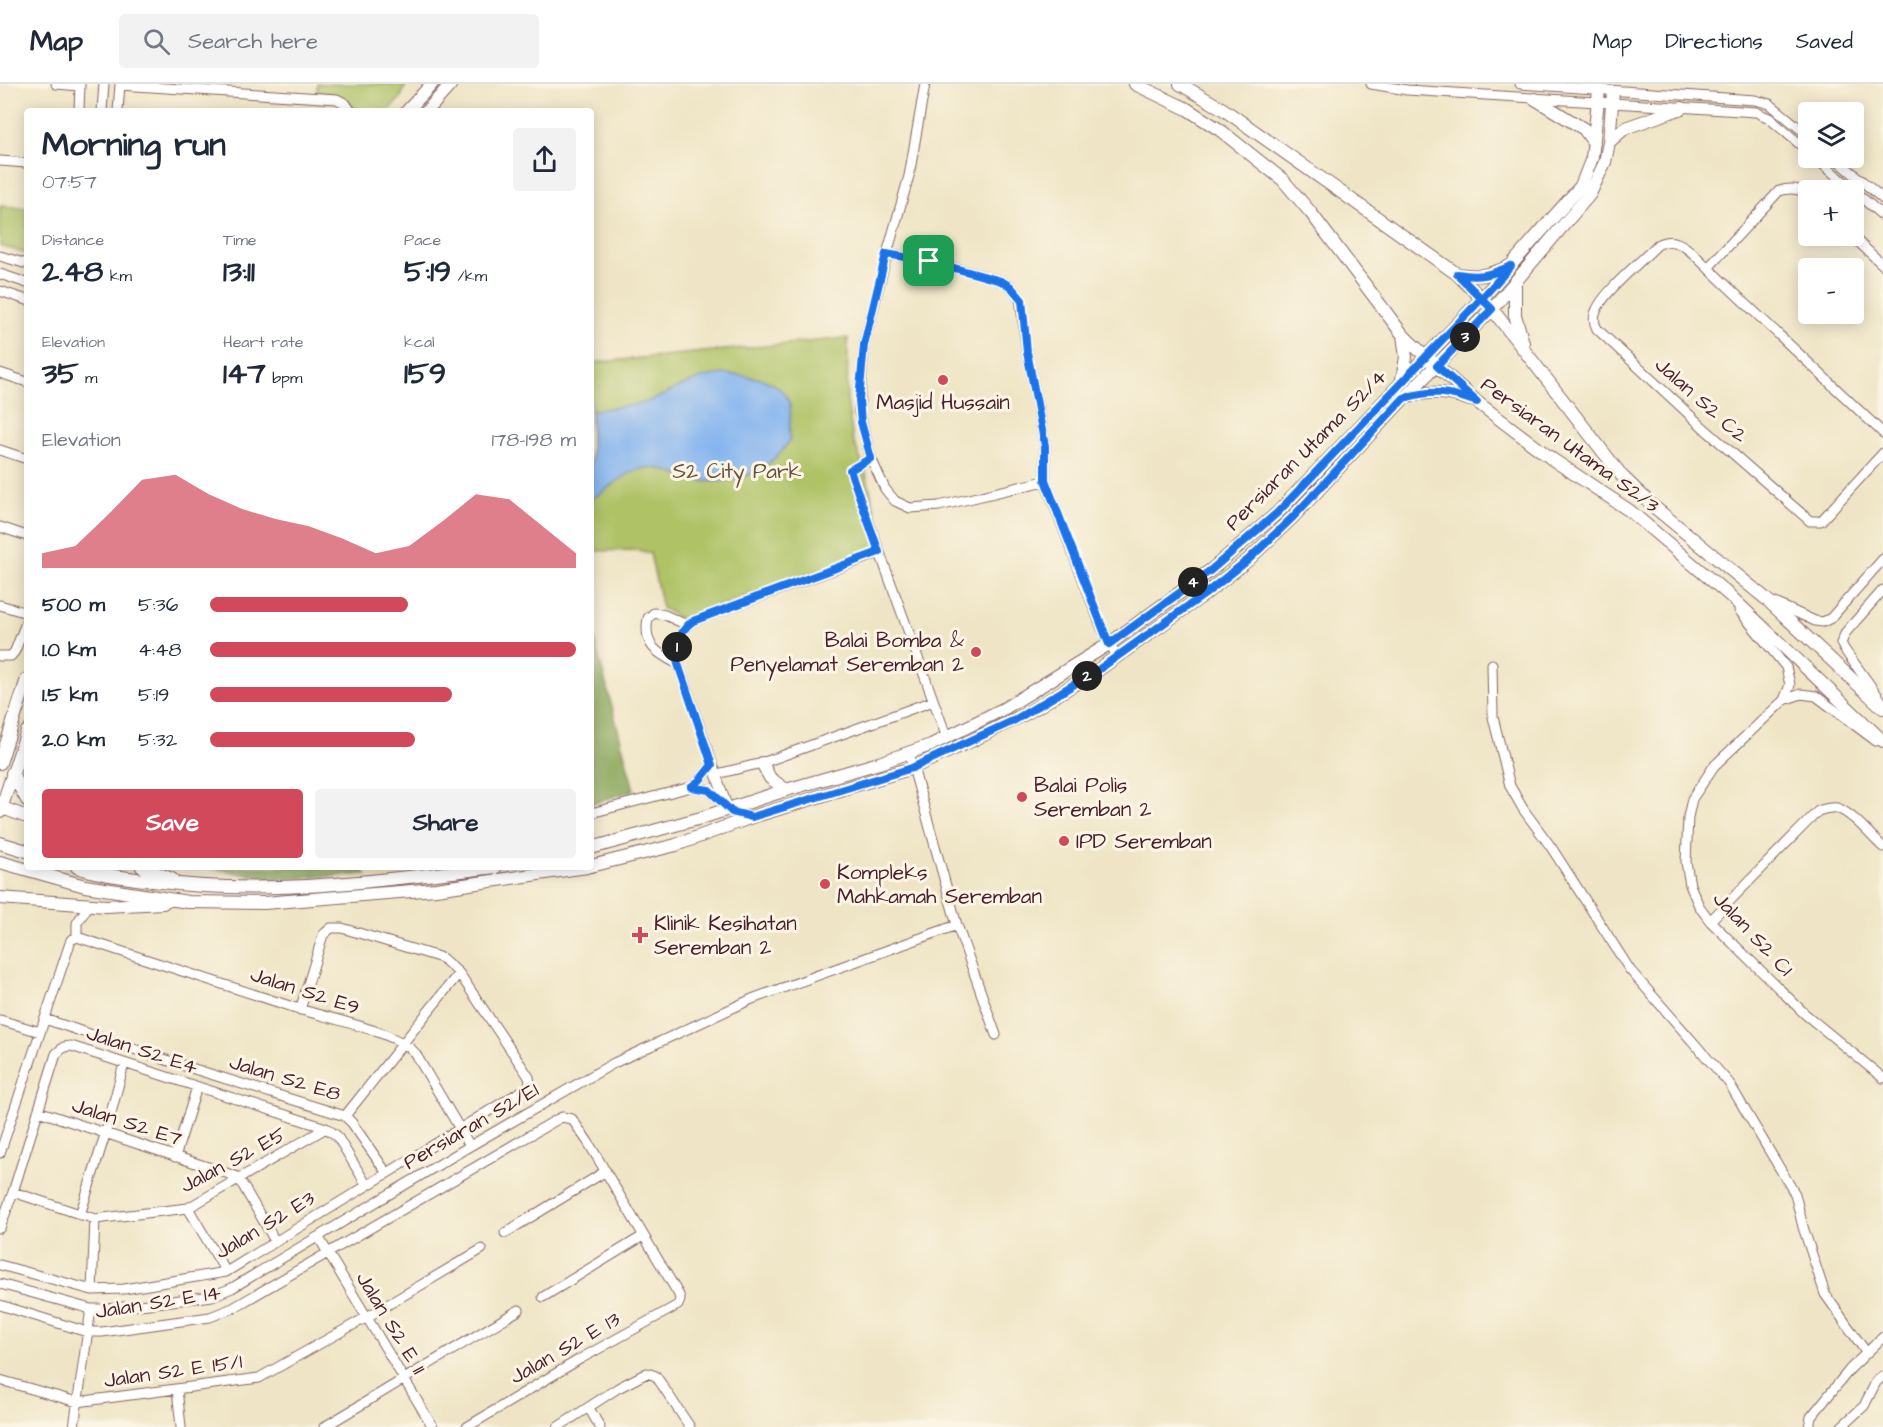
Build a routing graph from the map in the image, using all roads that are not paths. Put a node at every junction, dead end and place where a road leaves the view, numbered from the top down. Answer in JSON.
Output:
{"nodes":[{"id":1,"x":56,"y":84,"type":"edge"},
{"id":2,"x":104,"y":84,"type":"edge"},
{"id":3,"x":421,"y":84,"type":"edge"},
{"id":4,"x":432,"y":84,"type":"edge"},
{"id":5,"x":451,"y":84,"type":"edge"},
{"id":6,"x":923,"y":84,"type":"edge"},
{"id":7,"x":1135,"y":84,"type":"edge"},
{"id":8,"x":1180,"y":84,"type":"edge"},
{"id":9,"x":1371,"y":84,"type":"edge"},
{"id":10,"x":1520,"y":84,"type":"edge"},
{"id":11,"x":80,"y":85,"type":"edge"},
{"id":12,"x":120,"y":85,"type":"edge"},
{"id":13,"x":1599,"y":97,"type":"junction"},
{"id":14,"x":1613,"y":98,"type":"junction"},
{"id":15,"x":1534,"y":99,"type":"junction"},
{"id":16,"x":1743,"y":99,"type":"junction"},
{"id":17,"x":79,"y":108,"type":"edge"},
{"id":18,"x":102,"y":108,"type":"edge"},
{"id":19,"x":118,"y":108,"type":"edge"},
{"id":20,"x":349,"y":108,"type":"edge"},
{"id":21,"x":410,"y":108,"type":"edge"},
{"id":22,"x":411,"y":108,"type":"edge"},
{"id":23,"x":430,"y":108,"type":"edge"},
{"id":24,"x":1682,"y":108,"type":"junction"},
{"id":25,"x":1742,"y":111,"type":"junction"},
{"id":26,"x":1798,"y":127,"type":"edge"},
{"id":27,"x":1594,"y":142,"type":"junction"},
{"id":28,"x":1609,"y":142,"type":"junction"},
{"id":29,"x":1798,"y":143,"type":"edge"},
{"id":30,"x":0,"y":161,"type":"edge"},
{"id":31,"x":24,"y":163,"type":"edge"},
{"id":32,"x":1827,"y":168,"type":"edge"},
{"id":33,"x":1847,"y":168,"type":"edge"},
{"id":34,"x":1841,"y":180,"type":"edge"},
{"id":35,"x":1798,"y":189,"type":"edge"},
{"id":36,"x":1883,"y":199,"type":"edge"},
{"id":37,"x":1864,"y":200,"type":"edge"},
{"id":38,"x":1883,"y":216,"type":"edge"},
{"id":39,"x":1863,"y":246,"type":"edge"},
{"id":40,"x":886,"y":254,"type":"junction"},
{"id":41,"x":0,"y":256,"type":"edge"},
{"id":42,"x":24,"y":263,"type":"edge"},
{"id":43,"x":1883,"y":265,"type":"edge"},
{"id":44,"x":1511,"y":266,"type":"junction"},
{"id":45,"x":1708,"y":268,"type":"junction"},
{"id":46,"x":0,"y":274,"type":"edge"},
{"id":47,"x":1457,"y":274,"type":"junction"},
{"id":48,"x":24,"y":282,"type":"edge"},
{"id":49,"x":1515,"y":283,"type":"junction"},
{"id":50,"x":0,"y":291,"type":"edge"},
{"id":51,"x":1482,"y":298,"type":"junction"},
{"id":52,"x":24,"y":299,"type":"edge"},
{"id":53,"x":1492,"y":309,"type":"junction"},
{"id":54,"x":1403,"y":335,"type":"junction"},
{"id":55,"x":1526,"y":351,"type":"junction"},
{"id":56,"x":1426,"y":356,"type":"junction"},
{"id":57,"x":1437,"y":366,"type":"junction"},
{"id":58,"x":0,"y":373,"type":"edge"},
{"id":59,"x":1402,"y":380,"type":"junction"},
{"id":60,"x":24,"y":381,"type":"edge"},
{"id":61,"x":1404,"y":398,"type":"junction"},
{"id":62,"x":1477,"y":402,"type":"junction"},
{"id":63,"x":1883,"y":433,"type":"edge"},
{"id":64,"x":0,"y":450,"type":"edge"},
{"id":65,"x":1883,"y":453,"type":"edge"},
{"id":66,"x":24,"y":458,"type":"edge"},
{"id":67,"x":871,"y":458,"type":"junction"},
{"id":68,"x":1045,"y":480,"type":"junction"},
{"id":69,"x":0,"y":527,"type":"edge"},
{"id":70,"x":24,"y":535,"type":"edge"},
{"id":71,"x":879,"y":552,"type":"junction"},
{"id":72,"x":1883,"y":559,"type":"edge"},
{"id":73,"x":1883,"y":590,"type":"edge"},
{"id":74,"x":1729,"y":595,"type":"junction"},
{"id":75,"x":1766,"y":598,"type":"junction"},
{"id":76,"x":0,"y":605,"type":"edge"},
{"id":77,"x":24,"y":612,"type":"edge"},
{"id":78,"x":687,"y":625,"type":"junction"},
{"id":79,"x":24,"y":628,"type":"edge"},
{"id":80,"x":1109,"y":644,"type":"junction"},
{"id":81,"x":0,"y":656,"type":"edge"},
{"id":82,"x":1117,"y":657,"type":"junction"},
{"id":83,"x":678,"y":664,"type":"junction"},
{"id":84,"x":1492,"y":664,"type":"dead end"},
{"id":85,"x":24,"y":688,"type":"edge"},
{"id":86,"x":1784,"y":700,"type":"junction"},
{"id":87,"x":933,"y":701,"type":"junction"},
{"id":88,"x":1883,"y":703,"type":"edge"},
{"id":89,"x":1005,"y":708,"type":"junction"},
{"id":90,"x":1883,"y":708,"type":"edge"},
{"id":91,"x":1013,"y":721,"type":"junction"},
{"id":92,"x":947,"y":738,"type":"junction"},
{"id":93,"x":24,"y":739,"type":"edge"},
{"id":94,"x":1883,"y":741,"type":"edge"},
{"id":95,"x":1883,"y":745,"type":"edge"},
{"id":96,"x":909,"y":753,"type":"junction"},
{"id":97,"x":0,"y":763,"type":"edge"},
{"id":98,"x":762,"y":763,"type":"junction"},
{"id":99,"x":912,"y":768,"type":"junction"},
{"id":100,"x":714,"y":770,"type":"junction"},
{"id":101,"x":12,"y":773,"type":"junction"},
{"id":102,"x":691,"y":787,"type":"junction"},
{"id":103,"x":786,"y":790,"type":"junction"},
{"id":104,"x":24,"y":795,"type":"edge"},
{"id":105,"x":0,"y":809,"type":"edge"},
{"id":106,"x":728,"y":809,"type":"junction"},
{"id":107,"x":594,"y":812,"type":"edge"},
{"id":108,"x":24,"y":816,"type":"edge"},
{"id":109,"x":752,"y":817,"type":"junction"},
{"id":110,"x":0,"y":843,"type":"edge"},
{"id":111,"x":594,"y":847,"type":"edge"},
{"id":112,"x":1883,"y":847,"type":"edge"},
{"id":113,"x":24,"y":850,"type":"edge"},
{"id":114,"x":0,"y":862,"type":"edge"},
{"id":115,"x":594,"y":866,"type":"edge"},
{"id":116,"x":24,"y":868,"type":"edge"},
{"id":117,"x":30,"y":870,"type":"edge"},
{"id":118,"x":88,"y":870,"type":"edge"},
{"id":119,"x":150,"y":870,"type":"edge"},
{"id":120,"x":470,"y":870,"type":"edge"},
{"id":121,"x":568,"y":870,"type":"edge"},
{"id":122,"x":190,"y":886,"type":"junction"},
{"id":123,"x":0,"y":898,"type":"edge"},
{"id":124,"x":188,"y":902,"type":"junction"},
{"id":125,"x":89,"y":905,"type":"junction"},
{"id":126,"x":1710,"y":921,"type":"junction"},
{"id":127,"x":957,"y":925,"type":"junction"},
{"id":128,"x":77,"y":936,"type":"junction"},
{"id":129,"x":459,"y":973,"type":"junction"},
{"id":130,"x":300,"y":1010,"type":"junction"},
{"id":131,"x":45,"y":1019,"type":"junction"},
{"id":132,"x":0,"y":1020,"type":"edge"},
{"id":133,"x":40,"y":1032,"type":"junction"},
{"id":134,"x":996,"y":1035,"type":"dead end"},
{"id":135,"x":402,"y":1042,"type":"junction"},
{"id":136,"x":124,"y":1064,"type":"junction"},
{"id":137,"x":1883,"y":1078,"type":"edge"},
{"id":138,"x":197,"y":1087,"type":"junction"},
{"id":139,"x":38,"y":1112,"type":"junction"},
{"id":140,"x":345,"y":1116,"type":"junction"},
{"id":141,"x":4,"y":1125,"type":"edge"},
{"id":142,"x":326,"y":1128,"type":"junction"},
{"id":143,"x":459,"y":1129,"type":"junction"},
{"id":144,"x":105,"y":1135,"type":"junction"},
{"id":145,"x":470,"y":1146,"type":"junction"},
{"id":146,"x":0,"y":1153,"type":"edge"},
{"id":147,"x":175,"y":1157,"type":"junction"},
{"id":148,"x":606,"y":1171,"type":"junction"},
{"id":149,"x":386,"y":1172,"type":"junction"},
{"id":150,"x":238,"y":1178,"type":"junction"},
{"id":151,"x":366,"y":1184,"type":"junction"},
{"id":152,"x":13,"y":1192,"type":"junction"},
{"id":153,"x":188,"y":1208,"type":"junction"},
{"id":154,"x":80,"y":1215,"type":"junction"},
{"id":155,"x":94,"y":1219,"type":"junction"},
{"id":156,"x":0,"y":1228,"type":"edge"},
{"id":157,"x":505,"y":1233,"type":"dead end"},
{"id":158,"x":643,"y":1236,"type":"junction"},
{"id":159,"x":319,"y":1238,"type":"junction"},
{"id":160,"x":275,"y":1241,"type":"junction"},
{"id":161,"x":482,"y":1249,"type":"dead end"},
{"id":162,"x":329,"y":1254,"type":"junction"},
{"id":163,"x":0,"y":1264,"type":"edge"},
{"id":164,"x":226,"y":1272,"type":"junction"},
{"id":165,"x":0,"y":1284,"type":"edge"},
{"id":166,"x":92,"y":1290,"type":"junction"},
{"id":167,"x":543,"y":1297,"type":"dead end"},
{"id":168,"x":0,"y":1305,"type":"edge"},
{"id":169,"x":91,"y":1309,"type":"junction"},
{"id":170,"x":519,"y":1310,"type":"dead end"},
{"id":171,"x":367,"y":1317,"type":"junction"},
{"id":172,"x":87,"y":1332,"type":"junction"},
{"id":173,"x":1883,"y":1337,"type":"edge"},
{"id":174,"x":1866,"y":1352,"type":"junction"},
{"id":175,"x":1883,"y":1376,"type":"edge"},
{"id":176,"x":0,"y":1380,"type":"edge"},
{"id":177,"x":404,"y":1380,"type":"junction"},
{"id":178,"x":177,"y":1389,"type":"junction"},
{"id":179,"x":77,"y":1402,"type":"junction"},
{"id":180,"x":589,"y":1408,"type":"junction"},
{"id":181,"x":1809,"y":1425,"type":"edge"},
{"id":182,"x":74,"y":1427,"type":"edge"},
{"id":183,"x":181,"y":1427,"type":"edge"},
{"id":184,"x":324,"y":1427,"type":"edge"},
{"id":185,"x":433,"y":1427,"type":"edge"},
{"id":186,"x":467,"y":1427,"type":"edge"},
{"id":187,"x":558,"y":1427,"type":"edge"},
{"id":188,"x":600,"y":1427,"type":"edge"},
{"id":189,"x":690,"y":1427,"type":"edge"},
{"id":190,"x":1841,"y":1427,"type":"edge"}],
"edges":[{"from":1,"to":11,"type":"street"},
{"from":2,"to":18,"type":"street"},
{"from":3,"to":21,"type":"main road"},
{"from":4,"to":22,"type":"main road"},
{"from":5,"to":23,"type":"main road"},
{"from":6,"to":40,"type":"street"},
{"from":7,"to":54,"type":"main road","name":"Persiaran Utama S2/3"},
{"from":8,"to":47,"type":"main road","name":"Persiaran Utama S2/3"},
{"from":9,"to":15,"type":"street"},
{"from":10,"to":13,"type":"street"},
{"from":11,"to":17,"type":"street"},
{"from":12,"to":19,"type":"street"},
{"from":12,"to":20,"type":"street"},
{"from":13,"to":14,"type":"street"},
{"from":13,"to":15,"type":"street"},
{"from":13,"to":27,"type":"main road","name":"Persiaran Utama S2/4"},
{"from":14,"to":16,"type":"street"},
{"from":14,"to":24,"type":"street"},
{"from":14,"to":28,"type":"main road","name":"Persiaran Utama S2/4"},
{"from":15,"to":27,"type":"main road"},
{"from":16,"to":25,"type":"street"},
{"from":16,"to":26,"type":"street"},
{"from":24,"to":25,"type":"street"},
{"from":24,"to":28,"type":"main road"},
{"from":25,"to":29,"type":"street"},
{"from":27,"to":44,"type":"main road","name":"Persiaran Utama S2/4"},
{"from":28,"to":49,"type":"main road","name":"Persiaran Utama S2/4"},
{"from":30,"to":31,"type":"street"},
{"from":32,"to":34,"type":"street"},
{"from":33,"to":36,"type":"street"},
{"from":35,"to":45,"type":"street"},
{"from":37,"to":38,"type":"street"},
{"from":39,"to":43,"type":"street"},
{"from":40,"to":67,"type":"street"},
{"from":40,"to":68,"type":"street"},
{"from":41,"to":42,"type":"street"},
{"from":44,"to":47,"type":"main road"},
{"from":44,"to":51,"type":"main road","name":"Persiaran Utama S2/4"},
{"from":45,"to":63,"type":"street"},
{"from":45,"to":65,"type":"street","name":"Jalan S2 C2"},
{"from":46,"to":48,"type":"street"},
{"from":47,"to":51,"type":"main road","name":"Persiaran Utama S2/3"},
{"from":49,"to":53,"type":"main road","name":"Persiaran Utama S2/4"},
{"from":49,"to":55,"type":"main road"},
{"from":50,"to":52,"type":"street"},
{"from":51,"to":53,"type":"main road","name":"Persiaran Utama S2/3"},
{"from":51,"to":56,"type":"main road","name":"Persiaran Utama S2/4"},
{"from":53,"to":55,"type":"main road","name":"Persiaran Utama S2/3"},
{"from":53,"to":57,"type":"main road","name":"Persiaran Utama S2/4"},
{"from":54,"to":56,"type":"main road","name":"Persiaran Utama S2/3"},
{"from":54,"to":59,"type":"main road"},
{"from":55,"to":75,"type":"main road","name":"Persiaran Utama S2/3"},
{"from":56,"to":57,"type":"main road","name":"Persiaran Utama S2/3"},
{"from":56,"to":59,"type":"main road","name":"Persiaran Utama S2/4"},
{"from":57,"to":61,"type":"main road","name":"Persiaran Utama S2/4"},
{"from":57,"to":62,"type":"main road","name":"Persiaran Utama S2/3"},
{"from":58,"to":60,"type":"street"},
{"from":59,"to":80,"type":"main road","name":"Persiaran Utama S2/4"},
{"from":61,"to":62,"type":"main road"},
{"from":61,"to":82,"type":"main road","name":"Persiaran Utama S2/4"},
{"from":62,"to":74,"type":"main road","name":"Persiaran Utama S2/3"},
{"from":64,"to":66,"type":"street"},
{"from":67,"to":68,"type":"street"},
{"from":67,"to":71,"type":"street"},
{"from":68,"to":80,"type":"street"},
{"from":69,"to":70,"type":"street"},
{"from":71,"to":78,"type":"street"},
{"from":71,"to":87,"type":"street"},
{"from":72,"to":75,"type":"street"},
{"from":73,"to":88,"type":"street"},
{"from":74,"to":86,"type":"street"},
{"from":74,"to":94,"type":"main road","name":"Persiaran Utama S2/3"},
{"from":75,"to":90,"type":"main road","name":"Persiaran Utama S2/3"},
{"from":76,"to":77,"type":"street"},
{"from":78,"to":83,"type":"street"},
{"from":78,"to":83,"type":"street"},
{"from":79,"to":81,"type":"street"},
{"from":80,"to":82,"type":"street"},
{"from":80,"to":89,"type":"main road","name":"Persiaran Utama S2/4"},
{"from":82,"to":91,"type":"main road","name":"Persiaran Utama S2/4"},
{"from":83,"to":100,"type":"street"},
{"from":84,"to":174,"type":"street"},
{"from":85,"to":97,"type":"main road"},
{"from":86,"to":95,"type":"street"},
{"from":86,"to":126,"type":"street","name":"Jalan S2 C1"},
{"from":87,"to":92,"type":"street"},
{"from":87,"to":98,"type":"street"},
{"from":89,"to":91,"type":"main road"},
{"from":89,"to":92,"type":"main road","name":"Persiaran Utama S2/4"},
{"from":91,"to":99,"type":"main road","name":"Persiaran Utama S2/4"},
{"from":92,"to":96,"type":"main road","name":"Persiaran Utama S2/4"},
{"from":93,"to":101,"type":"main road"},
{"from":96,"to":99,"type":"street"},
{"from":96,"to":103,"type":"main road","name":"Persiaran Utama S2/4"},
{"from":98,"to":100,"type":"street"},
{"from":98,"to":103,"type":"main road"},
{"from":99,"to":109,"type":"main road","name":"Persiaran Utama S2/4"},
{"from":99,"to":127,"type":"street"},
{"from":100,"to":102,"type":"street"},
{"from":100,"to":106,"type":"street"},
{"from":101,"to":104,"type":"main road"},
{"from":101,"to":105,"type":"main road"},
{"from":102,"to":106,"type":"street"},
{"from":102,"to":107,"type":"street"},
{"from":103,"to":106,"type":"main road","name":"Persiaran Utama S2/4"},
{"from":105,"to":108,"type":"main road"},
{"from":106,"to":109,"type":"main road"},
{"from":106,"to":111,"type":"main road","name":"Persiaran Utama S2/4"},
{"from":109,"to":115,"type":"main road","name":"Persiaran Utama S2/4"},
{"from":110,"to":113,"type":"main road"},
{"from":112,"to":126,"type":"street"},
{"from":114,"to":116,"type":"main road","name":"Persiaran Utama S2/4"},
{"from":117,"to":124,"type":"main road","name":"Persiaran Utama S2/4"},
{"from":118,"to":122,"type":"main road"},
{"from":119,"to":122,"type":"main road"},
{"from":120,"to":122,"type":"main road"},
{"from":121,"to":124,"type":"main road","name":"Persiaran Utama S2/4"},
{"from":123,"to":125,"type":"main road"},
{"from":124,"to":125,"type":"main road"},
{"from":125,"to":128,"type":"street"},
{"from":126,"to":137,"type":"street","name":"Jalan S2 C1"},
{"from":127,"to":134,"type":"street"},
{"from":127,"to":145,"type":"street","name":"Persiaran S2/E1"},
{"from":128,"to":130,"type":"street","name":"Jalan S2 E9"},
{"from":128,"to":131,"type":"street"},
{"from":129,"to":130,"type":"street"},
{"from":129,"to":135,"type":"street"},
{"from":129,"to":143,"type":"street","name":"Jalan S2 E3"},
{"from":130,"to":135,"type":"street","name":"Jalan S2 E9"},
{"from":131,"to":133,"type":"street"},
{"from":131,"to":140,"type":"street","name":"Jalan S2 E8"},
{"from":132,"to":133,"type":"street"},
{"from":133,"to":141,"type":"street"},
{"from":135,"to":140,"type":"street"},
{"from":135,"to":143,"type":"street","name":"Jalan S2 E9"},
{"from":136,"to":138,"type":"street","name":"Jalan S2 E4"},
{"from":136,"to":139,"type":"street","name":"Jalan S2 E4"},
{"from":136,"to":144,"type":"street"},
{"from":138,"to":142,"type":"street","name":"Jalan S2 E4"},
{"from":138,"to":147,"type":"street"},
{"from":139,"to":144,"type":"street","name":"Jalan S2 E7"},
{"from":139,"to":152,"type":"street","name":"Jalan S2 E4"},
{"from":140,"to":149,"type":"street","name":"Jalan S2 E8"},
{"from":141,"to":146,"type":"street"},
{"from":142,"to":150,"type":"street","name":"Jalan S2 E5"},
{"from":142,"to":151,"type":"street"},
{"from":143,"to":145,"type":"street","name":"Jalan S2 E9"},
{"from":143,"to":149,"type":"street","name":"Jalan S2 E3"},
{"from":144,"to":147,"type":"street","name":"Jalan S2 E7"},
{"from":144,"to":154,"type":"street"},
{"from":145,"to":159,"type":"street","name":"Persiaran S2/E1"},
{"from":147,"to":150,"type":"street","name":"Jalan S2 E7"},
{"from":148,"to":157,"type":"street"},
{"from":148,"to":158,"type":"street"},
{"from":148,"to":162,"type":"street","name":"Jalan S2 E 14"},
{"from":149,"to":151,"type":"street","name":"Jalan S2 E3"},
{"from":150,"to":153,"type":"street","name":"Jalan S2 E5"},
{"from":150,"to":160,"type":"street"},
{"from":151,"to":160,"type":"street","name":"Jalan S2 E3"},
{"from":152,"to":154,"type":"street","name":"Jalan S2 E5"},
{"from":152,"to":156,"type":"street","name":"Jalan S2 E4"},
{"from":153,"to":155,"type":"street","name":"Jalan S2 E5"},
{"from":153,"to":164,"type":"street"},
{"from":154,"to":155,"type":"street","name":"Jalan S2 E5"},
{"from":155,"to":166,"type":"street"},
{"from":158,"to":167,"type":"street"},
{"from":158,"to":186,"type":"street","name":"Jalan S2 E 13"},
{"from":159,"to":162,"type":"street","name":"Jalan S2 E 11"},
{"from":159,"to":169,"type":"street","name":"Persiaran S2/E1"},
{"from":160,"to":164,"type":"street","name":"Jalan S2 E3"},
{"from":161,"to":171,"type":"street","name":"Jalan S2 E 15/1"},
{"from":162,"to":171,"type":"street","name":"Jalan S2 E 11"},
{"from":162,"to":172,"type":"street","name":"Jalan S2 E 14"},
{"from":163,"to":166,"type":"street","name":"Jalan S2 E3"},
{"from":164,"to":166,"type":"street","name":"Jalan S2 E3"},
{"from":165,"to":169,"type":"street","name":"Persiaran S2/E1"},
{"from":168,"to":172,"type":"street"},
{"from":169,"to":172,"type":"street"},
{"from":170,"to":177,"type":"street"},
{"from":171,"to":177,"type":"street","name":"Jalan S2 E 11"},
{"from":171,"to":178,"type":"street","name":"Jalan S2 E 15/1"},
{"from":172,"to":179,"type":"street"},
{"from":173,"to":174,"type":"street"},
{"from":174,"to":181,"type":"street"},
{"from":175,"to":190,"type":"street"},
{"from":176,"to":179,"type":"street"},
{"from":177,"to":184,"type":"street"},
{"from":177,"to":185,"type":"street","name":"Jalan S2 E 11"},
{"from":178,"to":179,"type":"street","name":"Jalan S2 E 15/1"},
{"from":178,"to":183,"type":"street"},
{"from":179,"to":182,"type":"street"},
{"from":180,"to":187,"type":"street"},
{"from":180,"to":188,"type":"street"},
{"from":180,"to":189,"type":"street"}]}
